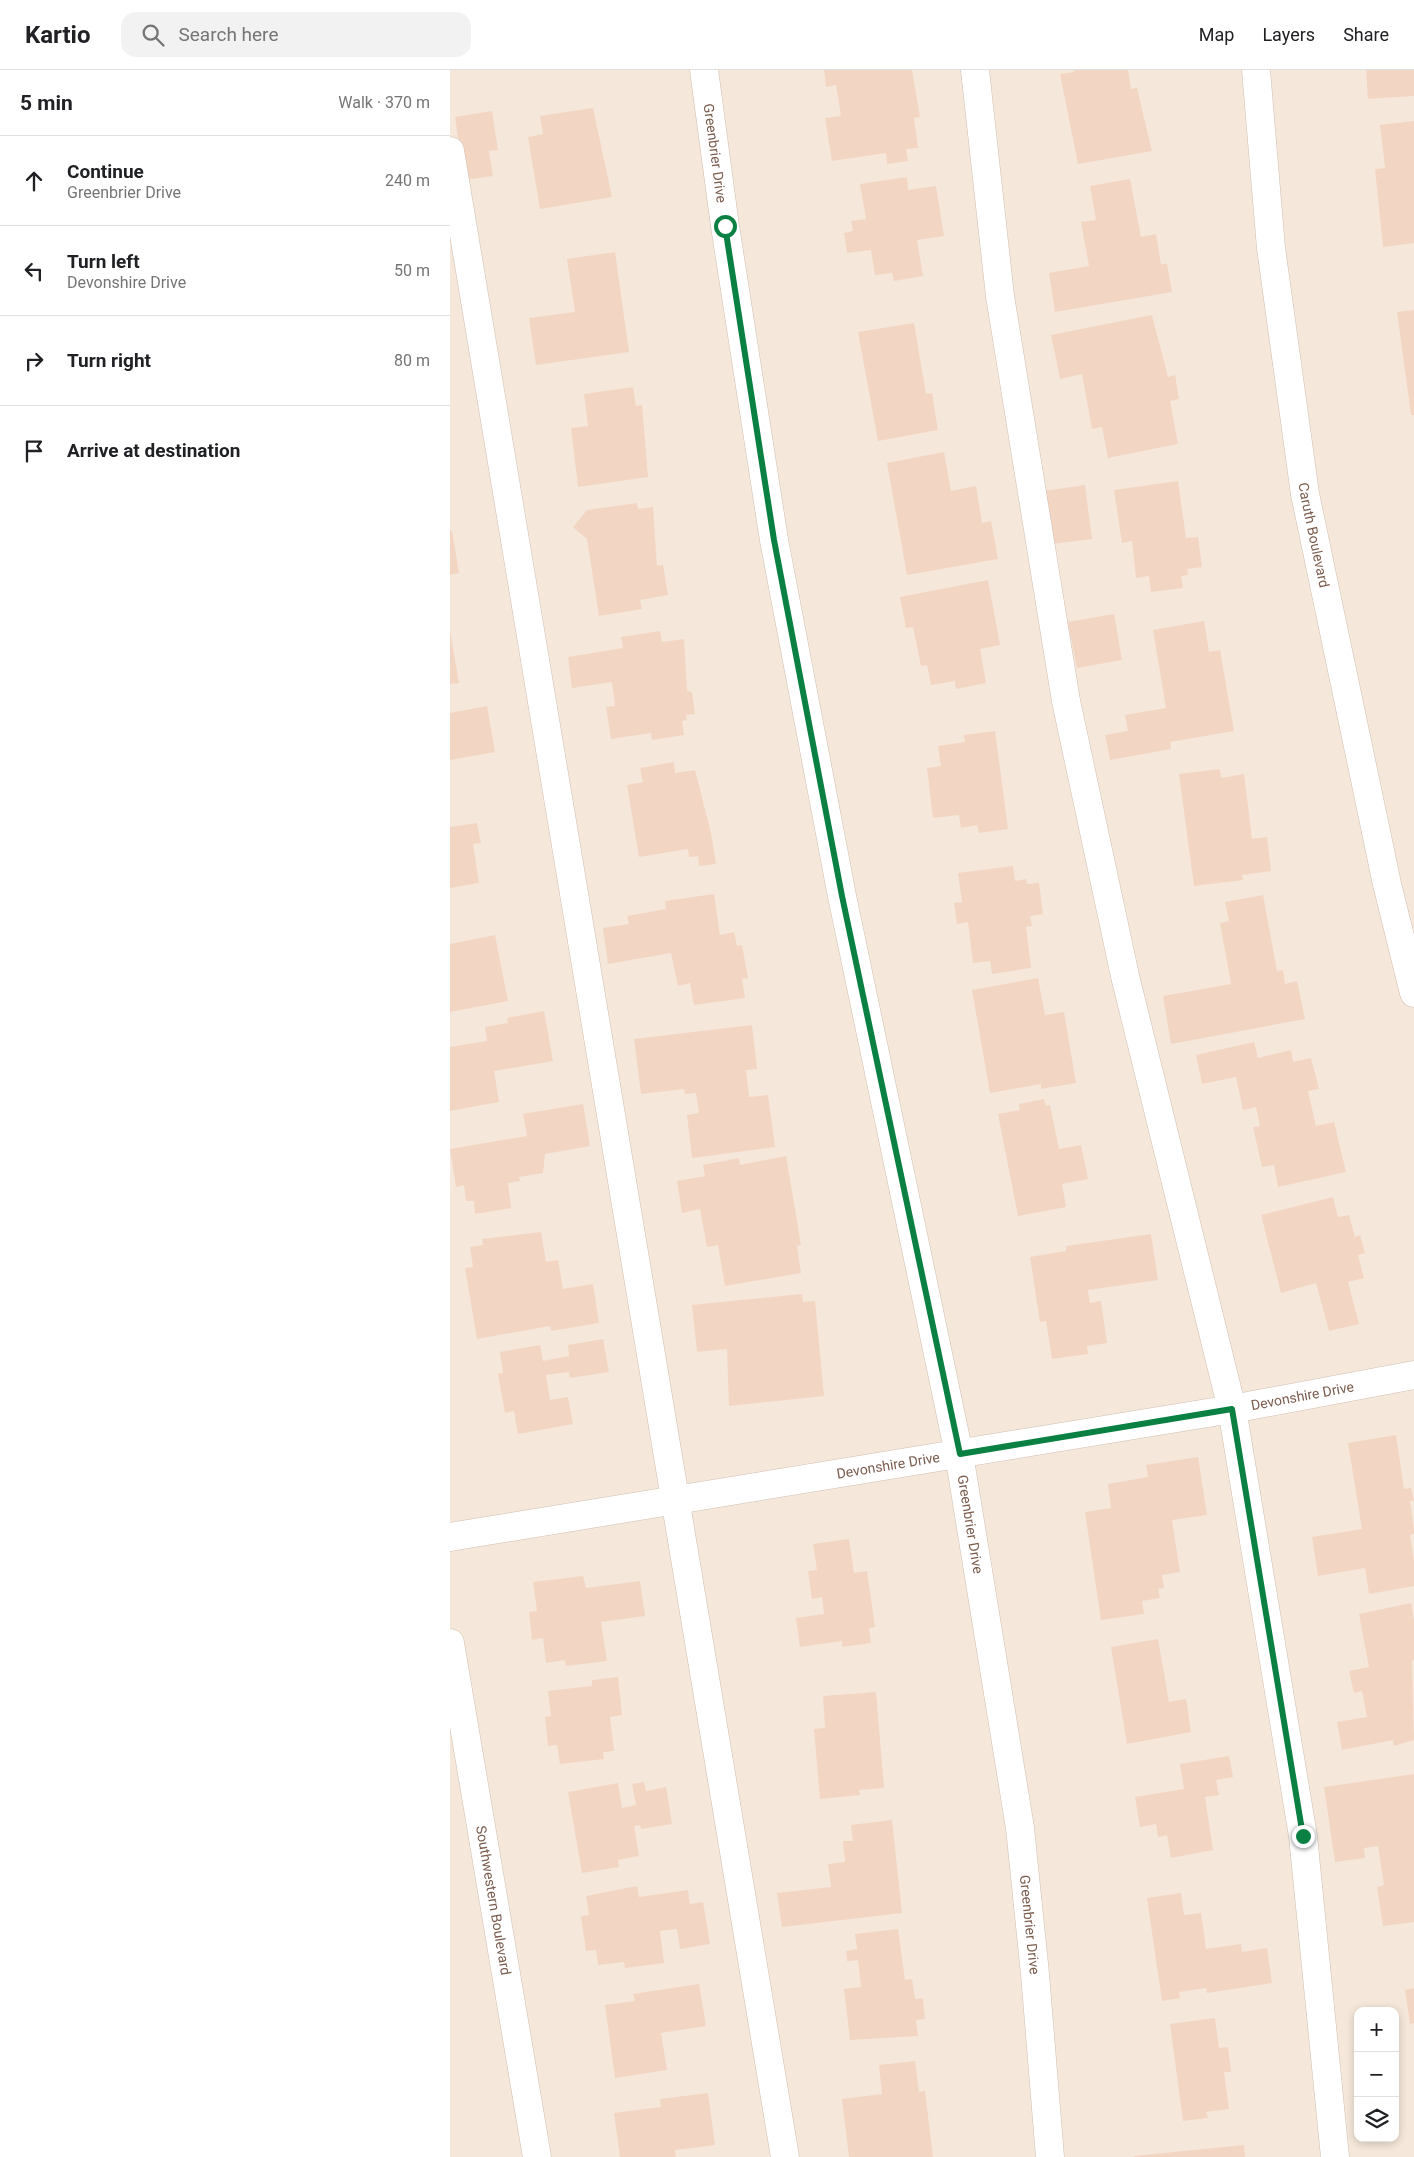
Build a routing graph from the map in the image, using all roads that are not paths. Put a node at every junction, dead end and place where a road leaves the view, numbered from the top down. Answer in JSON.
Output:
{"nodes":[{"id":1,"x":704,"y":70,"type":"edge"},
{"id":2,"x":975,"y":70,"type":"edge"},
{"id":3,"x":1256,"y":70,"type":"edge"},
{"id":4,"x":450,"y":151,"type":"edge"},
{"id":5,"x":1414,"y":993,"type":"edge"},
{"id":6,"x":1414,"y":1375,"type":"edge"},
{"id":7,"x":1232,"y":1409,"type":"junction"},
{"id":8,"x":960,"y":1454,"type":"junction"},
{"id":9,"x":676,"y":1500,"type":"junction"},
{"id":10,"x":450,"y":1537,"type":"edge"},
{"id":11,"x":450,"y":1643,"type":"edge"},
{"id":12,"x":537,"y":2157,"type":"edge"},
{"id":13,"x":785,"y":2157,"type":"edge"},
{"id":14,"x":1050,"y":2157,"type":"edge"},
{"id":15,"x":1335,"y":2157,"type":"edge"}],
"edges":[{"from":1,"to":8,"type":"street","name":"Greenbrier Drive"},
{"from":2,"to":7,"type":"street"},
{"from":3,"to":5,"type":"street","name":"Caruth Boulevard"},
{"from":4,"to":9,"type":"street"},
{"from":6,"to":7,"type":"street","name":"Devonshire Drive"},
{"from":7,"to":8,"type":"street","name":"Devonshire Drive"},
{"from":7,"to":15,"type":"street"},
{"from":8,"to":9,"type":"street","name":"Devonshire Drive"},
{"from":8,"to":14,"type":"street","name":"Greenbrier Drive"},
{"from":9,"to":10,"type":"street","name":"Devonshire Drive"},
{"from":9,"to":13,"type":"street"},
{"from":11,"to":12,"type":"street","name":"Southwestern Boulevard"}]}
